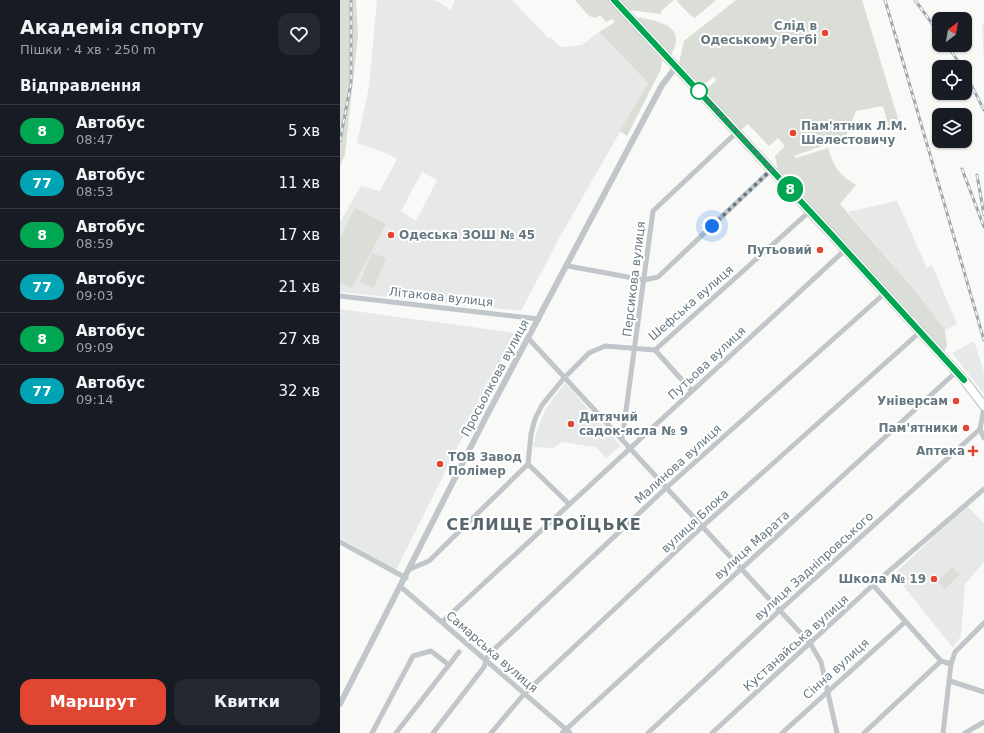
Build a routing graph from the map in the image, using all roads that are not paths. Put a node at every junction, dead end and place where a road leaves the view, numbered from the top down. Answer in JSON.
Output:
{"nodes":[{"id":1,"x":614,"y":0,"type":"edge"},
{"id":2,"x":676,"y":67,"type":"junction"},
{"id":3,"x":737,"y":132,"type":"junction"},
{"id":4,"x":772,"y":169,"type":"junction"},
{"id":5,"x":810,"y":211,"type":"junction"},
{"id":6,"x":846,"y":249,"type":"junction"},
{"id":7,"x":568,"y":266,"type":"junction"},
{"id":8,"x":644,"y":280,"type":"junction"},
{"id":9,"x":885,"y":293,"type":"junction"},
{"id":10,"x":340,"y":296,"type":"edge"},
{"id":11,"x":539,"y":319,"type":"junction"},
{"id":12,"x":920,"y":332,"type":"junction"},
{"id":13,"x":528,"y":338,"type":"junction"},
{"id":14,"x":636,"y":347,"type":"junction"},
{"id":15,"x":655,"y":350,"type":"junction"},
{"id":16,"x":956,"y":372,"type":"junction"},
{"id":17,"x":564,"y":378,"type":"junction"},
{"id":18,"x":964,"y":380,"type":"junction"},
{"id":19,"x":692,"y":390,"type":"junction"},
{"id":20,"x":984,"y":398,"type":"edge"},
{"id":21,"x":984,"y":407,"type":"edge"},
{"id":22,"x":980,"y":429,"type":"junction"},
{"id":23,"x":984,"y":438,"type":"edge"},
{"id":24,"x":622,"y":440,"type":"junction"},
{"id":25,"x":630,"y":449,"type":"junction"},
{"id":26,"x":528,"y":464,"type":"junction"},
{"id":27,"x":666,"y":488,"type":"junction"},
{"id":28,"x":984,"y":489,"type":"edge"},
{"id":29,"x":568,"y":503,"type":"junction"},
{"id":30,"x":703,"y":526,"type":"junction"},
{"id":31,"x":340,"y":543,"type":"edge"},
{"id":32,"x":741,"y":568,"type":"junction"},
{"id":33,"x":410,"y":569,"type":"junction"},
{"id":34,"x":406,"y":578,"type":"junction"},
{"id":35,"x":873,"y":585,"type":"junction"},
{"id":36,"x":401,"y":587,"type":"junction"},
{"id":37,"x":779,"y":611,"type":"junction"},
{"id":38,"x":442,"y":622,"type":"junction"},
{"id":39,"x":904,"y":622,"type":"junction"},
{"id":40,"x":984,"y":623,"type":"edge"},
{"id":41,"x":810,"y":643,"type":"junction"},
{"id":42,"x":459,"y":652,"type":"dead end"},
{"id":43,"x":486,"y":660,"type":"junction"},
{"id":44,"x":941,"y":661,"type":"junction"},
{"id":45,"x":950,"y":664,"type":"junction"},
{"id":46,"x":449,"y":665,"type":"junction"},
{"id":47,"x":950,"y":681,"type":"junction"},
{"id":48,"x":828,"y":688,"type":"junction"},
{"id":49,"x":984,"y":692,"type":"edge"},
{"id":50,"x":525,"y":693,"type":"junction"},
{"id":51,"x":340,"y":704,"type":"edge"},
{"id":52,"x":984,"y":722,"type":"edge"},
{"id":53,"x":564,"y":731,"type":"edge"},
{"id":54,"x":372,"y":733,"type":"edge"},
{"id":55,"x":396,"y":733,"type":"edge"},
{"id":56,"x":433,"y":733,"type":"edge"},
{"id":57,"x":491,"y":733,"type":"edge"},
{"id":58,"x":570,"y":733,"type":"edge"},
{"id":59,"x":648,"y":733,"type":"edge"},
{"id":60,"x":712,"y":733,"type":"edge"},
{"id":61,"x":782,"y":733,"type":"edge"},
{"id":62,"x":837,"y":733,"type":"edge"},
{"id":63,"x":864,"y":733,"type":"edge"},
{"id":64,"x":942,"y":733,"type":"edge"},
{"id":65,"x":965,"y":733,"type":"edge"}],
"edges":[{"from":1,"to":2,"type":"main road"},
{"from":2,"to":3,"type":"main road"},
{"from":2,"to":7,"type":"street","name":"Просьолкова вулиця"},
{"from":3,"to":4,"type":"main road"},
{"from":3,"to":8,"type":"street","name":"Персикова вулиця"},
{"from":4,"to":5,"type":"main road"},
{"from":4,"to":8,"type":"street"},
{"from":5,"to":6,"type":"main road"},
{"from":5,"to":15,"type":"street","name":"Шефська вулиця"},
{"from":6,"to":9,"type":"main road"},
{"from":6,"to":19,"type":"street","name":"Путьова вулиця"},
{"from":7,"to":8,"type":"street"},
{"from":7,"to":11,"type":"street","name":"Просьолкова вулиця"},
{"from":8,"to":14,"type":"street","name":"Персикова вулиця"},
{"from":9,"to":12,"type":"main road"},
{"from":9,"to":27,"type":"street","name":"Малинова вулиця"},
{"from":10,"to":11,"type":"street","name":"Літакова вулиця"},
{"from":11,"to":13,"type":"street","name":"Просьолкова вулиця"},
{"from":12,"to":16,"type":"main road"},
{"from":12,"to":30,"type":"street","name":"вулиця Блока"},
{"from":13,"to":17,"type":"street"},
{"from":13,"to":33,"type":"street","name":"Просьолкова вулиця"},
{"from":14,"to":15,"type":"street","name":"Шефська вулиця"},
{"from":14,"to":17,"type":"street","name":"Шефська вулиця"},
{"from":14,"to":24,"type":"street","name":"Персикова вулиця"},
{"from":15,"to":19,"type":"street"},
{"from":16,"to":18,"type":"main road"},
{"from":16,"to":32,"type":"street","name":"вулиця Марата"},
{"from":17,"to":24,"type":"street"},
{"from":17,"to":26,"type":"street","name":"Шефська вулиця"},
{"from":18,"to":20,"type":"main road"},
{"from":18,"to":21,"type":"main road"},
{"from":19,"to":25,"type":"street","name":"Путьова вулиця"},
{"from":21,"to":22,"type":"street"},
{"from":22,"to":23,"type":"street"},
{"from":22,"to":37,"type":"street","name":"вулиця Задніпровського"},
{"from":24,"to":25,"type":"street"},
{"from":25,"to":27,"type":"street"},
{"from":25,"to":29,"type":"street","name":"Путьова вулиця"},
{"from":26,"to":29,"type":"street"},
{"from":26,"to":33,"type":"street"},
{"from":27,"to":30,"type":"street"},
{"from":27,"to":43,"type":"street","name":"Малинова вулиця"},
{"from":28,"to":35,"type":"street","name":"Кустанайська вулиця"},
{"from":29,"to":38,"type":"street","name":"Путьова вулиця"},
{"from":30,"to":32,"type":"street"},
{"from":30,"to":50,"type":"street","name":"вулиця Блока"},
{"from":31,"to":34,"type":"street"},
{"from":32,"to":37,"type":"street"},
{"from":32,"to":53,"type":"street","name":"вулиця Марата"},
{"from":33,"to":34,"type":"street","name":"Просьолкова вулиця"},
{"from":34,"to":36,"type":"street","name":"Просьолкова вулиця"},
{"from":35,"to":39,"type":"street"},
{"from":35,"to":41,"type":"street","name":"Кустанайська вулиця"},
{"from":36,"to":38,"type":"street","name":"Самарська вулиця"},
{"from":36,"to":51,"type":"street","name":"Просьолкова вулиця"},
{"from":37,"to":41,"type":"street"},
{"from":37,"to":59,"type":"street","name":"вулиця Задніпровського"},
{"from":38,"to":43,"type":"street","name":"Самарська вулиця"},
{"from":39,"to":44,"type":"street"},
{"from":39,"to":48,"type":"street","name":"Сінна вулиця"},
{"from":40,"to":45,"type":"street"},
{"from":41,"to":48,"type":"street"},
{"from":41,"to":60,"type":"street","name":"Кустанайська вулиця"},
{"from":42,"to":46,"type":"street"},
{"from":43,"to":50,"type":"street","name":"Самарська вулиця"},
{"from":43,"to":56,"type":"street","name":"Малинова вулиця"},
{"from":44,"to":45,"type":"street"},
{"from":44,"to":63,"type":"street"},
{"from":45,"to":47,"type":"street"},
{"from":46,"to":54,"type":"street"},
{"from":46,"to":55,"type":"street"},
{"from":47,"to":49,"type":"street"},
{"from":47,"to":64,"type":"street"},
{"from":48,"to":61,"type":"street","name":"Сінна вулиця"},
{"from":48,"to":62,"type":"street"},
{"from":50,"to":53,"type":"street","name":"Самарська вулиця"},
{"from":50,"to":57,"type":"street","name":"вулиця Блока"},
{"from":52,"to":65,"type":"street"},
{"from":53,"to":58,"type":"street","name":"Самарська вулиця"}]}
